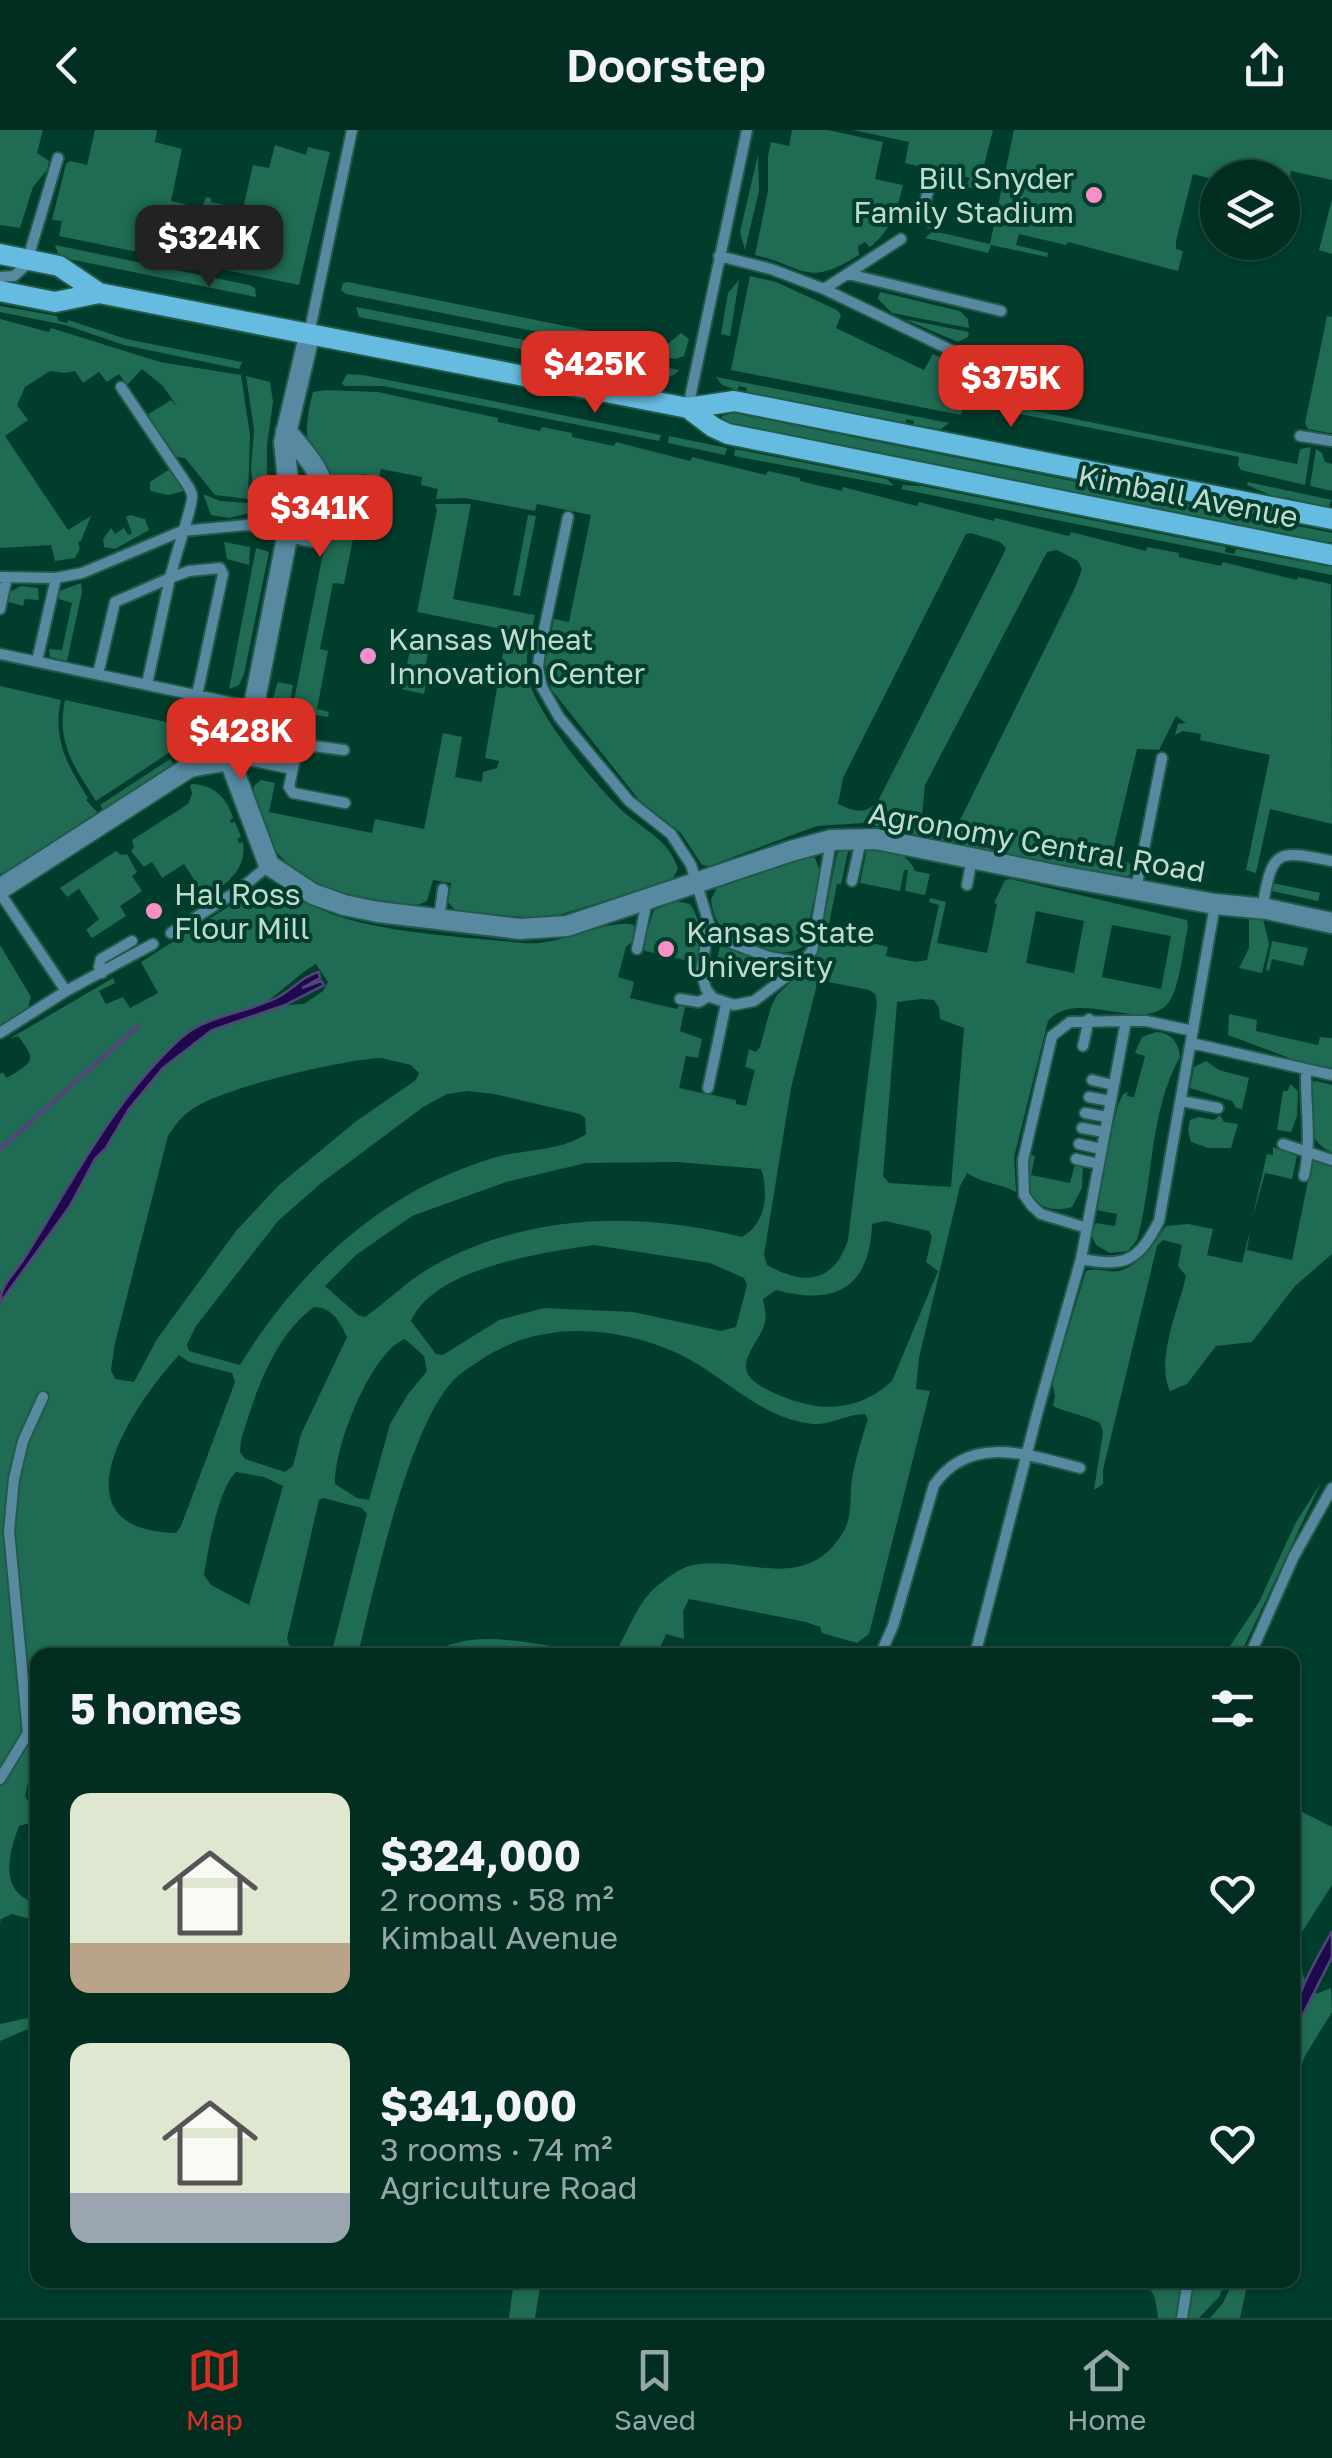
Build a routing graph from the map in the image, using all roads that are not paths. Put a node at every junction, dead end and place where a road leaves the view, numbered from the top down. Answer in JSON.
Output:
{"nodes":[{"id":1,"x":352,"y":130,"type":"edge"},
{"id":2,"x":746,"y":130,"type":"edge"},
{"id":3,"x":58,"y":158,"type":"dead end"},
{"id":4,"x":928,"y":191,"type":"dead end"},
{"id":5,"x":931,"y":222,"type":"dead end"},
{"id":6,"x":901,"y":240,"type":"dead end"},
{"id":7,"x":0,"y":254,"type":"edge"},
{"id":8,"x":719,"y":256,"type":"junction"},
{"id":9,"x":28,"y":260,"type":"junction"},
{"id":10,"x":848,"y":274,"type":"junction"},
{"id":11,"x":0,"y":277,"type":"edge"},
{"id":12,"x":824,"y":290,"type":"junction"},
{"id":13,"x":0,"y":292,"type":"edge"},
{"id":14,"x":99,"y":293,"type":"junction"},
{"id":15,"x":1000,"y":311,"type":"dead end"},
{"id":16,"x":309,"y":336,"type":"junction"},
{"id":17,"x":988,"y":368,"type":"dead end"},
{"id":18,"x":121,"y":387,"type":"dead end"},
{"id":19,"x":688,"y":408,"type":"junction"},
{"id":20,"x":286,"y":431,"type":"junction"},
{"id":21,"x":1300,"y":436,"type":"dead end"},
{"id":22,"x":1332,"y":441,"type":"edge"},
{"id":23,"x":568,"y":517,"type":"dead end"},
{"id":24,"x":1332,"y":520,"type":"edge"},
{"id":25,"x":182,"y":531,"type":"junction"},
{"id":26,"x":288,"y":532,"type":"junction"},
{"id":27,"x":1332,"y":555,"type":"edge"},
{"id":28,"x":3,"y":577,"type":"edge"},
{"id":29,"x":56,"y":578,"type":"junction"},
{"id":30,"x":170,"y":578,"type":"junction"},
{"id":31,"x":0,"y":609,"type":"edge"},
{"id":32,"x":0,"y":654,"type":"edge"},
{"id":33,"x":38,"y":661,"type":"junction"},
{"id":34,"x":98,"y":674,"type":"junction"},
{"id":35,"x":148,"y":684,"type":"junction"},
{"id":36,"x":197,"y":695,"type":"junction"},
{"id":37,"x":252,"y":707,"type":"junction"},
{"id":38,"x":344,"y":750,"type":"dead end"},
{"id":39,"x":236,"y":756,"type":"junction"},
{"id":40,"x":1162,"y":758,"type":"dead end"},
{"id":41,"x":292,"y":769,"type":"junction"},
{"id":42,"x":345,"y":802,"type":"dead end"},
{"id":43,"x":861,"y":839,"type":"junction"},
{"id":44,"x":831,"y":840,"type":"junction"},
{"id":45,"x":972,"y":857,"type":"junction"},
{"id":46,"x":1332,"y":861,"type":"edge"},
{"id":47,"x":269,"y":866,"type":"junction"},
{"id":48,"x":852,"y":881,"type":"dead end"},
{"id":49,"x":698,"y":883,"type":"junction"},
{"id":50,"x":966,"y":885,"type":"dead end"},
{"id":51,"x":1136,"y":888,"type":"junction"},
{"id":52,"x":443,"y":889,"type":"dead end"},
{"id":53,"x":0,"y":891,"type":"edge"},
{"id":54,"x":646,"y":901,"type":"junction"},
{"id":55,"x":1215,"y":904,"type":"junction"},
{"id":56,"x":1262,"y":908,"type":"junction"},
{"id":57,"x":439,"y":920,"type":"junction"},
{"id":58,"x":1332,"y":923,"type":"edge"},
{"id":59,"x":171,"y":933,"type":"dead end"},
{"id":60,"x":710,"y":935,"type":"junction"},
{"id":61,"x":132,"y":940,"type":"dead end"},
{"id":62,"x":153,"y":944,"type":"dead end"},
{"id":63,"x":637,"y":949,"type":"dead end"},
{"id":64,"x":802,"y":963,"type":"junction"},
{"id":65,"x":687,"y":972,"type":"dead end"},
{"id":66,"x":102,"y":973,"type":"junction"},
{"id":67,"x":702,"y":975,"type":"junction"},
{"id":68,"x":66,"y":991,"type":"junction"},
{"id":69,"x":711,"y":996,"type":"junction"},
{"id":70,"x":680,"y":999,"type":"dead end"},
{"id":71,"x":726,"y":1004,"type":"junction"},
{"id":72,"x":1089,"y":1019,"type":"junction"},
{"id":73,"x":1126,"y":1021,"type":"junction"},
{"id":74,"x":1194,"y":1031,"type":"junction"},
{"id":75,"x":0,"y":1033,"type":"edge"},
{"id":76,"x":1191,"y":1044,"type":"junction"},
{"id":77,"x":1083,"y":1046,"type":"dead end"},
{"id":78,"x":1306,"y":1069,"type":"junction"},
{"id":79,"x":1332,"y":1074,"type":"edge"},
{"id":80,"x":1092,"y":1080,"type":"dead end"},
{"id":81,"x":1113,"y":1085,"type":"junction"},
{"id":82,"x":708,"y":1088,"type":"dead end"},
{"id":83,"x":1089,"y":1097,"type":"dead end"},
{"id":84,"x":1110,"y":1101,"type":"junction"},
{"id":85,"x":1180,"y":1101,"type":"junction"},
{"id":86,"x":1218,"y":1108,"type":"dead end"},
{"id":87,"x":1085,"y":1113,"type":"dead end"},
{"id":88,"x":1107,"y":1117,"type":"junction"},
{"id":89,"x":1082,"y":1128,"type":"dead end"},
{"id":90,"x":1104,"y":1132,"type":"junction"},
{"id":91,"x":1079,"y":1144,"type":"dead end"},
{"id":92,"x":1283,"y":1144,"type":"dead end"},
{"id":93,"x":1102,"y":1149,"type":"junction"},
{"id":94,"x":1309,"y":1152,"type":"junction"},
{"id":95,"x":1076,"y":1159,"type":"dead end"},
{"id":96,"x":1332,"y":1160,"type":"edge"},
{"id":97,"x":1099,"y":1164,"type":"junction"},
{"id":98,"x":1304,"y":1176,"type":"dead end"},
{"id":99,"x":1087,"y":1228,"type":"junction"},
{"id":100,"x":1081,"y":1258,"type":"junction"},
{"id":101,"x":43,"y":1398,"type":"dead end"},
{"id":102,"x":1027,"y":1454,"type":"junction"},
{"id":103,"x":1080,"y":1468,"type":"dead end"},
{"id":104,"x":1332,"y":1488,"type":"edge"},
{"id":105,"x":883,"y":1648,"type":"edge"},
{"id":106,"x":977,"y":1648,"type":"edge"},
{"id":107,"x":1253,"y":1648,"type":"edge"},
{"id":108,"x":0,"y":1779,"type":"edge"},
{"id":109,"x":1187,"y":2288,"type":"edge"},
{"id":110,"x":1182,"y":2318,"type":"edge"}],
"edges":[{"from":1,"to":16,"type":"lane"},
{"from":2,"to":8,"type":"lane"},
{"from":3,"to":9,"type":"lane"},
{"from":4,"to":5,"type":"lane"},
{"from":6,"to":10,"type":"lane"},
{"from":7,"to":9,"type":"main road","name":"Kimball Avenue"},
{"from":8,"to":12,"type":"lane"},
{"from":8,"to":19,"type":"lane"},
{"from":9,"to":11,"type":"lane"},
{"from":9,"to":14,"type":"main road","name":"Kimball Avenue"},
{"from":10,"to":12,"type":"lane"},
{"from":10,"to":15,"type":"lane"},
{"from":12,"to":17,"type":"lane"},
{"from":13,"to":14,"type":"main road","name":"Kimball Avenue"},
{"from":14,"to":16,"type":"main road","name":"Kimball Avenue"},
{"from":16,"to":19,"type":"main road","name":"Kimball Avenue"},
{"from":16,"to":20,"type":"street"},
{"from":18,"to":25,"type":"lane"},
{"from":19,"to":24,"type":"main road","name":"Kimball Avenue"},
{"from":19,"to":27,"type":"main road","name":"Kimball Avenue"},
{"from":20,"to":26,"type":"street"},
{"from":20,"to":26,"type":"street"},
{"from":21,"to":22,"type":"lane"},
{"from":23,"to":49,"type":"lane"},
{"from":25,"to":26,"type":"lane"},
{"from":25,"to":29,"type":"lane"},
{"from":25,"to":30,"type":"lane"},
{"from":26,"to":37,"type":"street"},
{"from":28,"to":29,"type":"lane"},
{"from":28,"to":31,"type":"lane"},
{"from":29,"to":33,"type":"lane"},
{"from":30,"to":34,"type":"lane"},
{"from":30,"to":35,"type":"lane"},
{"from":30,"to":36,"type":"lane"},
{"from":32,"to":33,"type":"lane"},
{"from":33,"to":34,"type":"lane"},
{"from":34,"to":35,"type":"lane"},
{"from":35,"to":36,"type":"lane"},
{"from":36,"to":37,"type":"lane"},
{"from":37,"to":39,"type":"street"},
{"from":38,"to":41,"type":"lane"},
{"from":39,"to":41,"type":"lane"},
{"from":39,"to":47,"type":"street"},
{"from":39,"to":53,"type":"street"},
{"from":40,"to":51,"type":"lane"},
{"from":41,"to":42,"type":"lane"},
{"from":43,"to":44,"type":"street","name":"Agronomy Central Road"},
{"from":43,"to":45,"type":"street","name":"Agronomy Central Road"},
{"from":43,"to":48,"type":"lane"},
{"from":44,"to":49,"type":"street","name":"Agronomy Central Road"},
{"from":44,"to":64,"type":"lane"},
{"from":45,"to":50,"type":"lane"},
{"from":45,"to":51,"type":"street","name":"Agronomy Central Road"},
{"from":46,"to":56,"type":"lane"},
{"from":47,"to":57,"type":"street","name":"Agronomy Central Road"},
{"from":47,"to":59,"type":"lane"},
{"from":49,"to":54,"type":"street","name":"Agronomy Central Road"},
{"from":49,"to":60,"type":"lane"},
{"from":51,"to":55,"type":"street","name":"Agronomy Central Road"},
{"from":52,"to":57,"type":"lane"},
{"from":53,"to":68,"type":"lane"},
{"from":54,"to":57,"type":"street","name":"Agronomy Central Road"},
{"from":54,"to":63,"type":"lane"},
{"from":55,"to":56,"type":"street","name":"Agronomy Central Road"},
{"from":55,"to":74,"type":"lane"},
{"from":56,"to":58,"type":"street","name":"Agronomy Central Road"},
{"from":60,"to":64,"type":"lane"},
{"from":60,"to":67,"type":"lane"},
{"from":61,"to":66,"type":"lane"},
{"from":62,"to":66,"type":"lane"},
{"from":64,"to":71,"type":"lane"},
{"from":65,"to":67,"type":"lane"},
{"from":66,"to":68,"type":"lane"},
{"from":67,"to":69,"type":"lane"},
{"from":68,"to":75,"type":"lane"},
{"from":69,"to":70,"type":"lane"},
{"from":69,"to":71,"type":"lane"},
{"from":71,"to":82,"type":"lane"},
{"from":72,"to":73,"type":"lane"},
{"from":72,"to":77,"type":"lane"},
{"from":72,"to":99,"type":"lane"},
{"from":73,"to":74,"type":"lane"},
{"from":73,"to":81,"type":"lane"},
{"from":74,"to":76,"type":"lane"},
{"from":76,"to":78,"type":"lane"},
{"from":76,"to":85,"type":"lane"},
{"from":78,"to":79,"type":"lane"},
{"from":78,"to":94,"type":"lane"},
{"from":80,"to":81,"type":"lane"},
{"from":81,"to":84,"type":"lane"},
{"from":83,"to":84,"type":"lane"},
{"from":84,"to":88,"type":"lane"},
{"from":85,"to":86,"type":"lane"},
{"from":85,"to":100,"type":"lane"},
{"from":87,"to":88,"type":"lane"},
{"from":88,"to":90,"type":"lane"},
{"from":89,"to":90,"type":"lane"},
{"from":90,"to":93,"type":"lane"},
{"from":91,"to":93,"type":"lane"},
{"from":92,"to":94,"type":"lane"},
{"from":93,"to":97,"type":"lane"},
{"from":94,"to":96,"type":"lane"},
{"from":94,"to":98,"type":"lane"},
{"from":95,"to":97,"type":"lane"},
{"from":97,"to":99,"type":"lane"},
{"from":99,"to":100,"type":"lane"},
{"from":100,"to":102,"type":"lane"},
{"from":101,"to":108,"type":"lane"},
{"from":102,"to":103,"type":"lane"},
{"from":102,"to":105,"type":"lane"},
{"from":102,"to":106,"type":"lane"},
{"from":104,"to":107,"type":"lane"},
{"from":109,"to":110,"type":"lane"}]}
